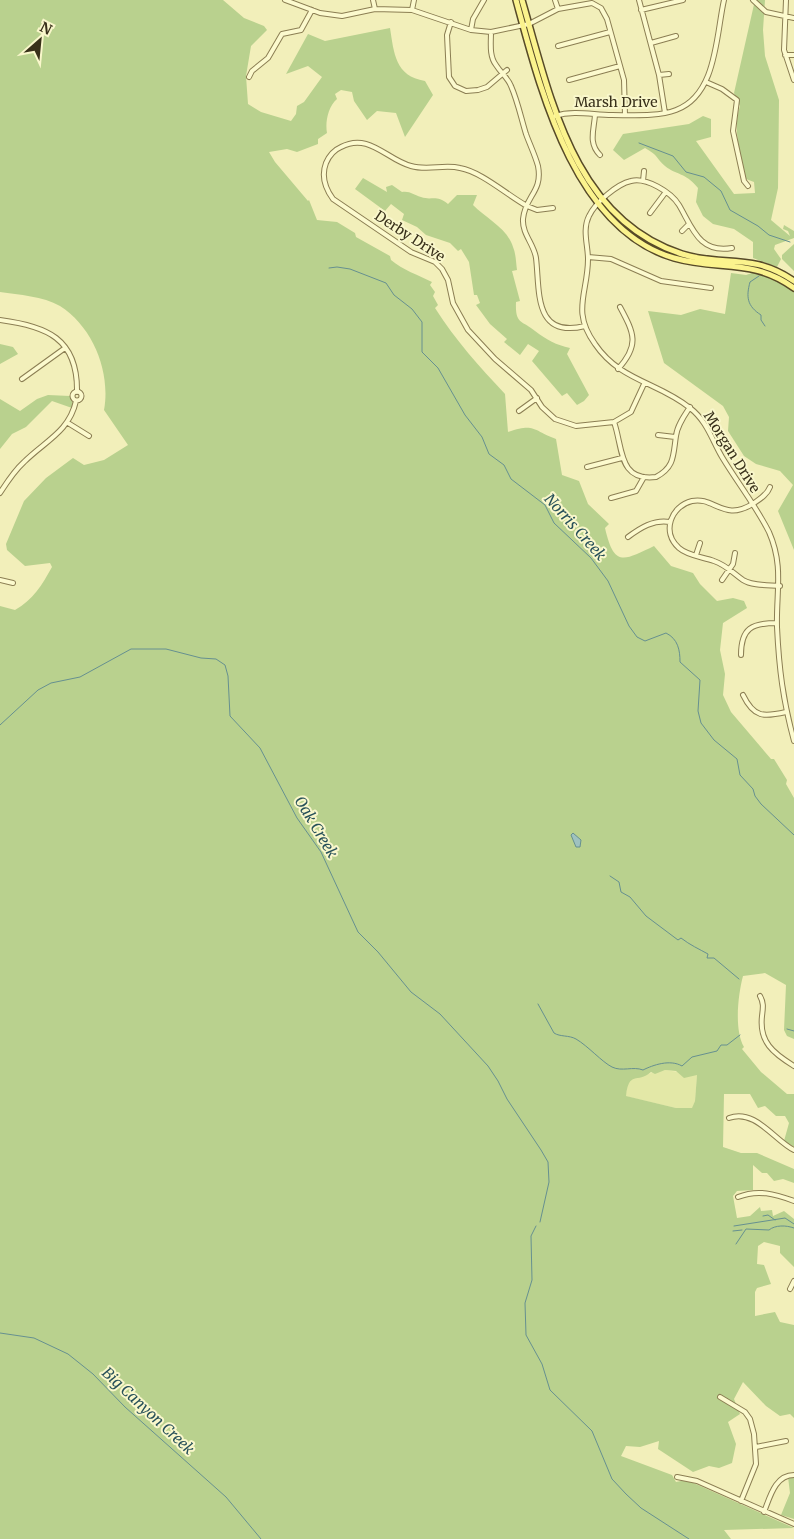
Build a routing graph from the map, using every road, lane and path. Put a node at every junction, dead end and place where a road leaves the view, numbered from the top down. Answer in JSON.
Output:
{"nodes":[{"id":1,"x":285,"y":0,"type":"edge"},
{"id":2,"x":308,"y":0,"type":"edge"},
{"id":3,"x":373,"y":0,"type":"edge"},
{"id":4,"x":414,"y":0,"type":"edge"},
{"id":5,"x":484,"y":0,"type":"edge"},
{"id":6,"x":516,"y":0,"type":"edge"},
{"id":7,"x":522,"y":0,"type":"edge"},
{"id":8,"x":556,"y":0,"type":"edge"},
{"id":9,"x":639,"y":0,"type":"edge"},
{"id":10,"x":683,"y":0,"type":"edge"},
{"id":11,"x":724,"y":0,"type":"edge"},
{"id":12,"x":752,"y":0,"type":"edge"},
{"id":13,"x":786,"y":0,"type":"edge"},
{"id":14,"x":306,"y":6,"type":"junction"},
{"id":15,"x":375,"y":9,"type":"junction"},
{"id":16,"x":558,"y":9,"type":"junction"},
{"id":17,"x":312,"y":10,"type":"junction"},
{"id":18,"x":412,"y":10,"type":"junction"},
{"id":19,"x":641,"y":10,"type":"junction"},
{"id":20,"x":785,"y":16,"type":"junction"},
{"id":21,"x":794,"y":18,"type":"edge"},
{"id":22,"x":451,"y":22,"type":"junction"},
{"id":23,"x":526,"y":25,"type":"junction"},
{"id":24,"x":471,"y":30,"type":"junction"},
{"id":25,"x":491,"y":32,"type":"junction"},
{"id":26,"x":610,"y":32,"type":"junction"},
{"id":27,"x":676,"y":36,"type":"dead end"},
{"id":28,"x":651,"y":43,"type":"junction"},
{"id":29,"x":558,"y":46,"type":"dead end"},
{"id":30,"x":786,"y":55,"type":"junction"},
{"id":31,"x":794,"y":55,"type":"edge"},
{"id":32,"x":620,"y":66,"type":"junction"},
{"id":33,"x":508,"y":70,"type":"dead end"},
{"id":34,"x":503,"y":73,"type":"junction"},
{"id":35,"x":669,"y":74,"type":"dead end"},
{"id":36,"x":659,"y":75,"type":"junction"},
{"id":37,"x":249,"y":77,"type":"dead end"},
{"id":38,"x":569,"y":80,"type":"dead end"},
{"id":39,"x":794,"y":80,"type":"edge"},
{"id":40,"x":706,"y":82,"type":"junction"},
{"id":41,"x":665,"y":113,"type":"junction"},
{"id":42,"x":595,"y":115,"type":"junction"},
{"id":43,"x":625,"y":115,"type":"junction"},
{"id":44,"x":553,"y":117,"type":"junction"},
{"id":45,"x":600,"y":155,"type":"dead end"},
{"id":46,"x":644,"y":171,"type":"dead end"},
{"id":47,"x":643,"y":180,"type":"junction"},
{"id":48,"x":748,"y":186,"type":"dead end"},
{"id":49,"x":665,"y":193,"type":"junction"},
{"id":50,"x":601,"y":201,"type":"junction"},
{"id":51,"x":526,"y":206,"type":"junction"},
{"id":52,"x":553,"y":208,"type":"dead end"},
{"id":53,"x":650,"y":213,"type":"dead end"},
{"id":54,"x":688,"y":225,"type":"junction"},
{"id":55,"x":682,"y":231,"type":"dead end"},
{"id":56,"x":732,"y":248,"type":"dead end"},
{"id":57,"x":588,"y":257,"type":"junction"},
{"id":58,"x":794,"y":281,"type":"edge"},
{"id":59,"x":711,"y":288,"type":"dead end"},
{"id":60,"x":794,"y":288,"type":"edge"},
{"id":61,"x":620,"y":307,"type":"dead end"},
{"id":62,"x":0,"y":320,"type":"edge"},
{"id":63,"x":585,"y":326,"type":"junction"},
{"id":64,"x":66,"y":348,"type":"junction"},
{"id":65,"x":618,"y":369,"type":"junction"},
{"id":66,"x":22,"y":378,"type":"dead end"},
{"id":67,"x":644,"y":384,"type":"junction"},
{"id":68,"x":537,"y":398,"type":"junction"},
{"id":69,"x":690,"y":408,"type":"junction"},
{"id":70,"x":519,"y":411,"type":"dead end"},
{"id":71,"x":614,"y":422,"type":"junction"},
{"id":72,"x":68,"y":423,"type":"junction"},
{"id":73,"x":658,"y":435,"type":"dead end"},
{"id":74,"x":89,"y":436,"type":"dead end"},
{"id":75,"x":675,"y":437,"type":"junction"},
{"id":76,"x":622,"y":458,"type":"junction"},
{"id":77,"x":587,"y":467,"type":"dead end"},
{"id":78,"x":644,"y":477,"type":"junction"},
{"id":79,"x":770,"y":487,"type":"dead end"},
{"id":80,"x":0,"y":493,"type":"edge"},
{"id":81,"x":695,"y":493,"type":"dead end"},
{"id":82,"x":612,"y":498,"type":"dead end"},
{"id":83,"x":695,"y":500,"type":"junction"},
{"id":84,"x":752,"y":504,"type":"junction"},
{"id":85,"x":670,"y":522,"type":"junction"},
{"id":86,"x":628,"y":537,"type":"dead end"},
{"id":87,"x":700,"y":543,"type":"dead end"},
{"id":88,"x":735,"y":553,"type":"dead end"},
{"id":89,"x":696,"y":555,"type":"junction"},
{"id":90,"x":730,"y":569,"type":"junction"},
{"id":91,"x":0,"y":580,"type":"edge"},
{"id":92,"x":722,"y":580,"type":"dead end"},
{"id":93,"x":13,"y":583,"type":"dead end"},
{"id":94,"x":780,"y":586,"type":"junction"},
{"id":95,"x":777,"y":624,"type":"junction"},
{"id":96,"x":741,"y":655,"type":"dead end"},
{"id":97,"x":744,"y":695,"type":"dead end"},
{"id":98,"x":786,"y":712,"type":"junction"},
{"id":99,"x":794,"y":741,"type":"edge"},
{"id":100,"x":760,"y":996,"type":"dead end"},
{"id":101,"x":794,"y":1066,"type":"edge"},
{"id":102,"x":729,"y":1118,"type":"dead end"},
{"id":103,"x":794,"y":1150,"type":"edge"},
{"id":104,"x":738,"y":1196,"type":"dead end"},
{"id":105,"x":794,"y":1201,"type":"edge"},
{"id":106,"x":794,"y":1281,"type":"edge"},
{"id":107,"x":790,"y":1289,"type":"dead end"},
{"id":108,"x":720,"y":1397,"type":"dead end"},
{"id":109,"x":786,"y":1441,"type":"dead end"},
{"id":110,"x":756,"y":1447,"type":"junction"},
{"id":111,"x":794,"y":1475,"type":"edge"},
{"id":112,"x":677,"y":1478,"type":"dead end"},
{"id":113,"x":741,"y":1501,"type":"junction"},
{"id":114,"x":764,"y":1512,"type":"junction"},
{"id":115,"x":794,"y":1524,"type":"edge"}],
"edges":[{"from":1,"to":14,"type":"street"},
{"from":2,"to":14,"type":"street"},
{"from":3,"to":15,"type":"street"},
{"from":4,"to":18,"type":"street"},
{"from":5,"to":24,"type":"street"},
{"from":6,"to":23,"type":"main road"},
{"from":7,"to":23,"type":"main road"},
{"from":8,"to":16,"type":"street"},
{"from":9,"to":19,"type":"street"},
{"from":10,"to":19,"type":"street"},
{"from":11,"to":40,"type":"street","name":"Marsh Drive"},
{"from":12,"to":20,"type":"street"},
{"from":13,"to":20,"type":"street"},
{"from":14,"to":17,"type":"street"},
{"from":15,"to":17,"type":"street"},
{"from":15,"to":18,"type":"street"},
{"from":16,"to":23,"type":"street"},
{"from":16,"to":26,"type":"street"},
{"from":17,"to":37,"type":"street"},
{"from":18,"to":22,"type":"street"},
{"from":19,"to":28,"type":"street"},
{"from":20,"to":21,"type":"street"},
{"from":20,"to":30,"type":"street"},
{"from":22,"to":24,"type":"street"},
{"from":22,"to":34,"type":"street"},
{"from":23,"to":25,"type":"street"},
{"from":23,"to":44,"type":"main road"},
{"from":24,"to":25,"type":"street"},
{"from":25,"to":34,"type":"street"},
{"from":26,"to":29,"type":"street"},
{"from":26,"to":32,"type":"street"},
{"from":27,"to":28,"type":"street"},
{"from":28,"to":36,"type":"street"},
{"from":30,"to":31,"type":"street"},
{"from":30,"to":39,"type":"street"},
{"from":32,"to":38,"type":"street"},
{"from":32,"to":43,"type":"street"},
{"from":33,"to":34,"type":"street"},
{"from":34,"to":51,"type":"street"},
{"from":35,"to":36,"type":"street"},
{"from":36,"to":41,"type":"street"},
{"from":40,"to":41,"type":"street","name":"Marsh Drive"},
{"from":40,"to":48,"type":"street"},
{"from":41,"to":43,"type":"street","name":"Marsh Drive"},
{"from":42,"to":43,"type":"street","name":"Marsh Drive"},
{"from":42,"to":44,"type":"street","name":"Marsh Drive"},
{"from":42,"to":45,"type":"street"},
{"from":44,"to":50,"type":"main road"},
{"from":46,"to":47,"type":"street"},
{"from":47,"to":49,"type":"street"},
{"from":47,"to":50,"type":"street"},
{"from":49,"to":53,"type":"street"},
{"from":49,"to":54,"type":"street"},
{"from":50,"to":57,"type":"street","name":"Morgan Drive"},
{"from":50,"to":58,"type":"main road"},
{"from":50,"to":60,"type":"main road"},
{"from":51,"to":52,"type":"street"},
{"from":51,"to":63,"type":"street"},
{"from":51,"to":68,"type":"street","name":"Derby Drive"},
{"from":54,"to":55,"type":"street"},
{"from":54,"to":56,"type":"street"},
{"from":57,"to":59,"type":"street"},
{"from":57,"to":63,"type":"street","name":"Morgan Drive"},
{"from":61,"to":65,"type":"street"},
{"from":62,"to":64,"type":"street"},
{"from":63,"to":65,"type":"street","name":"Morgan Drive"},
{"from":64,"to":66,"type":"street"},
{"from":64,"to":72,"type":"street"},
{"from":65,"to":67,"type":"street","name":"Morgan Drive"},
{"from":67,"to":69,"type":"street","name":"Morgan Drive"},
{"from":67,"to":71,"type":"street"},
{"from":68,"to":70,"type":"street"},
{"from":68,"to":71,"type":"street","name":"Derby Drive"},
{"from":69,"to":75,"type":"street"},
{"from":69,"to":84,"type":"street","name":"Morgan Drive"},
{"from":71,"to":76,"type":"street"},
{"from":72,"to":74,"type":"street"},
{"from":72,"to":80,"type":"street"},
{"from":73,"to":75,"type":"street"},
{"from":75,"to":78,"type":"street"},
{"from":76,"to":77,"type":"street"},
{"from":76,"to":78,"type":"street"},
{"from":78,"to":82,"type":"street"},
{"from":79,"to":84,"type":"street"},
{"from":81,"to":83,"type":"street"},
{"from":83,"to":84,"type":"street"},
{"from":83,"to":85,"type":"street"},
{"from":84,"to":94,"type":"street","name":"Morgan Drive"},
{"from":85,"to":86,"type":"street"},
{"from":85,"to":89,"type":"street"},
{"from":87,"to":89,"type":"street"},
{"from":88,"to":90,"type":"street"},
{"from":89,"to":90,"type":"street"},
{"from":90,"to":92,"type":"street"},
{"from":90,"to":94,"type":"street"},
{"from":91,"to":93,"type":"street"},
{"from":94,"to":95,"type":"street","name":"Morgan Drive"},
{"from":95,"to":96,"type":"street"},
{"from":95,"to":98,"type":"street","name":"Morgan Drive"},
{"from":97,"to":98,"type":"street"},
{"from":98,"to":99,"type":"street","name":"Morgan Drive"},
{"from":100,"to":101,"type":"street"},
{"from":102,"to":103,"type":"street"},
{"from":104,"to":105,"type":"street"},
{"from":106,"to":107,"type":"street"},
{"from":108,"to":110,"type":"street"},
{"from":109,"to":110,"type":"street"},
{"from":110,"to":113,"type":"street"},
{"from":111,"to":114,"type":"street"},
{"from":112,"to":113,"type":"street"},
{"from":113,"to":114,"type":"street"},
{"from":114,"to":115,"type":"street"}]}
